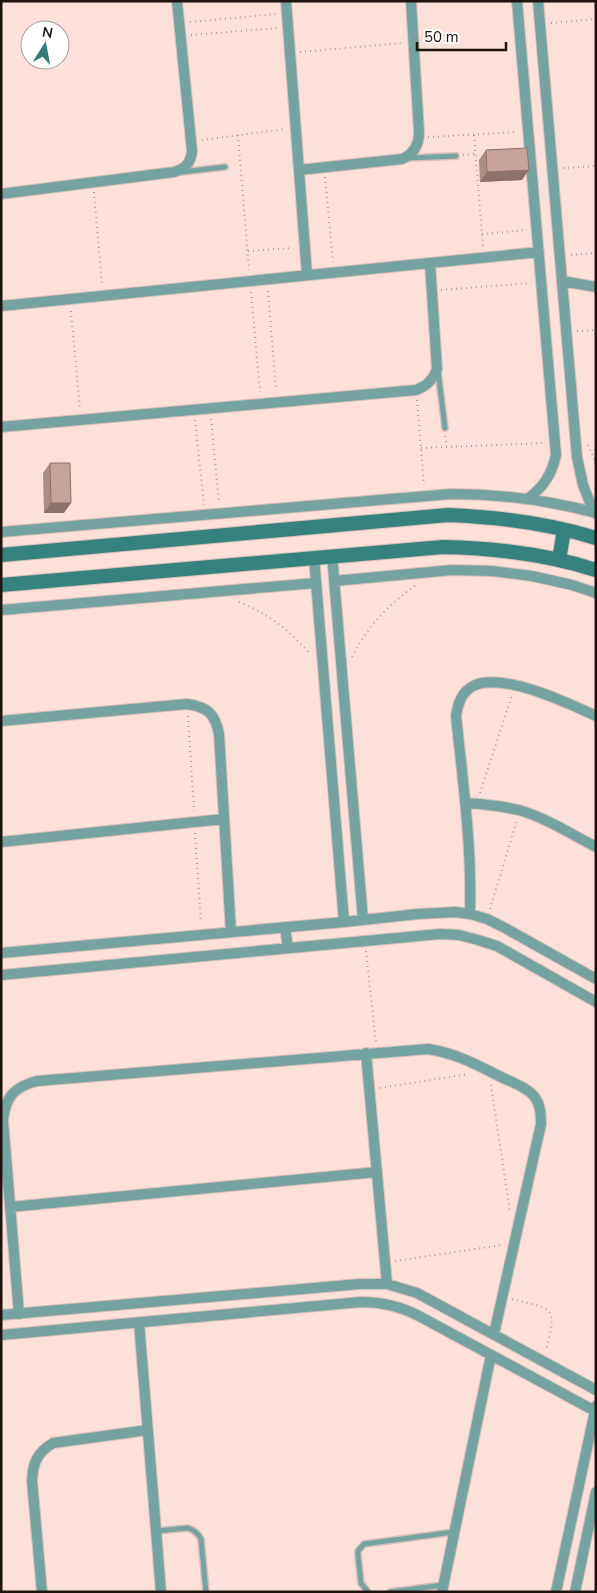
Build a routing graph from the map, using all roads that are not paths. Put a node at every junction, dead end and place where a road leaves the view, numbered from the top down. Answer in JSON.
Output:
{"nodes":[{"id":1,"x":177,"y":1,"type":"edge"},
{"id":2,"x":286,"y":1,"type":"edge"},
{"id":3,"x":411,"y":1,"type":"edge"},
{"id":4,"x":517,"y":1,"type":"edge"},
{"id":5,"x":538,"y":1,"type":"edge"},
{"id":6,"x":456,"y":156,"type":"road end"},
{"id":7,"x":402,"y":159,"type":"junction"},
{"id":8,"x":225,"y":167,"type":"dead end"},
{"id":9,"x":299,"y":170,"type":"junction"},
{"id":10,"x":174,"y":172,"type":"junction"},
{"id":11,"x":1,"y":194,"type":"edge"},
{"id":12,"x":539,"y":252,"type":"junction"},
{"id":13,"x":430,"y":263,"type":"junction"},
{"id":14,"x":307,"y":275,"type":"junction"},
{"id":15,"x":562,"y":280,"type":"junction"},
{"id":16,"x":596,"y":288,"type":"edge"},
{"id":17,"x":1,"y":306,"type":"edge"},
{"id":18,"x":438,"y":362,"type":"junction"},
{"id":19,"x":1,"y":428,"type":"edge"},
{"id":20,"x":445,"y":428,"type":"road end"},
{"id":21,"x":529,"y":498,"type":"junction"},
{"id":22,"x":595,"y":513,"type":"edge"},
{"id":23,"x":564,"y":530,"type":"junction"},
{"id":24,"x":1,"y":532,"type":"edge"},
{"id":25,"x":596,"y":538,"type":"edge"},
{"id":26,"x":1,"y":555,"type":"edge"},
{"id":27,"x":332,"y":555,"type":"junction"},
{"id":28,"x":314,"y":557,"type":"junction"},
{"id":29,"x":559,"y":560,"type":"junction"},
{"id":30,"x":596,"y":570,"type":"edge"},
{"id":31,"x":334,"y":581,"type":"junction"},
{"id":32,"x":316,"y":583,"type":"junction"},
{"id":33,"x":1,"y":585,"type":"edge"},
{"id":34,"x":596,"y":593,"type":"edge"},
{"id":35,"x":1,"y":610,"type":"edge"},
{"id":36,"x":596,"y":716,"type":"edge"},
{"id":37,"x":1,"y":721,"type":"edge"},
{"id":38,"x":465,"y":802,"type":"junction"},
{"id":39,"x":224,"y":819,"type":"junction"},
{"id":40,"x":1,"y":842,"type":"edge"},
{"id":41,"x":596,"y":847,"type":"edge"},
{"id":42,"x":470,"y":914,"type":"junction"},
{"id":43,"x":363,"y":920,"type":"junction"},
{"id":44,"x":344,"y":922,"type":"junction"},
{"id":45,"x":285,"y":927,"type":"junction"},
{"id":46,"x":232,"y":932,"type":"junction"},
{"id":47,"x":288,"y":948,"type":"junction"},
{"id":48,"x":1,"y":952,"type":"edge"},
{"id":49,"x":1,"y":975,"type":"edge"},
{"id":50,"x":596,"y":978,"type":"edge"},
{"id":51,"x":596,"y":1002,"type":"edge"},
{"id":52,"x":372,"y":1053,"type":"junction"},
{"id":53,"x":377,"y":1172,"type":"junction"},
{"id":54,"x":10,"y":1207,"type":"junction"},
{"id":55,"x":387,"y":1284,"type":"junction"},
{"id":56,"x":296,"y":1290,"type":"junction"},
{"id":57,"x":298,"y":1308,"type":"junction"},
{"id":58,"x":19,"y":1314,"type":"junction"},
{"id":59,"x":1,"y":1315,"type":"edge"},
{"id":60,"x":139,"y":1322,"type":"junction"},
{"id":61,"x":494,"y":1334,"type":"junction"},
{"id":62,"x":1,"y":1335,"type":"edge"},
{"id":63,"x":491,"y":1355,"type":"junction"},
{"id":64,"x":596,"y":1390,"type":"edge"},
{"id":65,"x":595,"y":1408,"type":"edge"},
{"id":66,"x":148,"y":1430,"type":"junction"},
{"id":67,"x":596,"y":1492,"type":"edge"},
{"id":68,"x":156,"y":1531,"type":"junction"},
{"id":69,"x":454,"y":1532,"type":"junction"},
{"id":70,"x":442,"y":1588,"type":"edge"},
{"id":71,"x":42,"y":1592,"type":"edge"},
{"id":72,"x":161,"y":1592,"type":"edge"},
{"id":73,"x":206,"y":1592,"type":"edge"},
{"id":74,"x":368,"y":1592,"type":"edge"},
{"id":75,"x":390,"y":1592,"type":"edge"},
{"id":76,"x":556,"y":1592,"type":"edge"},
{"id":77,"x":575,"y":1592,"type":"edge"}],
"edges":[{"from":1,"to":10,"type":"street"},
{"from":2,"to":9,"type":"street"},
{"from":3,"to":7,"type":"street"},
{"from":4,"to":12,"type":"street"},
{"from":5,"to":15,"type":"street"},
{"from":6,"to":7,"type":"lane"},
{"from":7,"to":9,"type":"street"},
{"from":8,"to":10,"type":"lane"},
{"from":9,"to":14,"type":"street"},
{"from":10,"to":11,"type":"street"},
{"from":12,"to":13,"type":"street"},
{"from":12,"to":21,"type":"street"},
{"from":13,"to":14,"type":"street"},
{"from":13,"to":18,"type":"street"},
{"from":14,"to":17,"type":"street"},
{"from":15,"to":16,"type":"street"},
{"from":15,"to":22,"type":"street"},
{"from":18,"to":19,"type":"street"},
{"from":18,"to":20,"type":"lane"},
{"from":21,"to":22,"type":"street"},
{"from":21,"to":24,"type":"street"},
{"from":23,"to":25,"type":"street"},
{"from":23,"to":26,"type":"street"},
{"from":23,"to":29,"type":"street"},
{"from":27,"to":28,"type":"street"},
{"from":27,"to":29,"type":"street"},
{"from":27,"to":31,"type":"street"},
{"from":28,"to":32,"type":"street"},
{"from":28,"to":33,"type":"street"},
{"from":29,"to":30,"type":"street"},
{"from":31,"to":34,"type":"street"},
{"from":31,"to":43,"type":"street"},
{"from":32,"to":35,"type":"street"},
{"from":32,"to":44,"type":"street"},
{"from":36,"to":38,"type":"street"},
{"from":37,"to":39,"type":"street"},
{"from":38,"to":41,"type":"street"},
{"from":38,"to":42,"type":"street"},
{"from":39,"to":40,"type":"street"},
{"from":39,"to":46,"type":"street"},
{"from":42,"to":43,"type":"street"},
{"from":42,"to":50,"type":"street"},
{"from":43,"to":44,"type":"street"},
{"from":44,"to":45,"type":"street"},
{"from":45,"to":46,"type":"street"},
{"from":45,"to":47,"type":"street"},
{"from":46,"to":48,"type":"street"},
{"from":47,"to":49,"type":"street"},
{"from":47,"to":51,"type":"street"},
{"from":52,"to":53,"type":"street"},
{"from":52,"to":54,"type":"street"},
{"from":52,"to":61,"type":"street"},
{"from":53,"to":54,"type":"street"},
{"from":53,"to":55,"type":"street"},
{"from":54,"to":58,"type":"street"},
{"from":55,"to":56,"type":"street"},
{"from":55,"to":61,"type":"street"},
{"from":56,"to":57,"type":"street"},
{"from":56,"to":58,"type":"street"},
{"from":57,"to":60,"type":"street"},
{"from":57,"to":63,"type":"street"},
{"from":58,"to":59,"type":"street"},
{"from":60,"to":62,"type":"street"},
{"from":60,"to":66,"type":"street"},
{"from":61,"to":64,"type":"street"},
{"from":63,"to":65,"type":"street"},
{"from":63,"to":69,"type":"street"},
{"from":65,"to":76,"type":"street"},
{"from":66,"to":68,"type":"street"},
{"from":66,"to":71,"type":"street"},
{"from":67,"to":77,"type":"street"},
{"from":68,"to":72,"type":"street"},
{"from":68,"to":73,"type":"lane"},
{"from":69,"to":70,"type":"street"},
{"from":69,"to":74,"type":"lane"},
{"from":70,"to":75,"type":"lane"}]}
